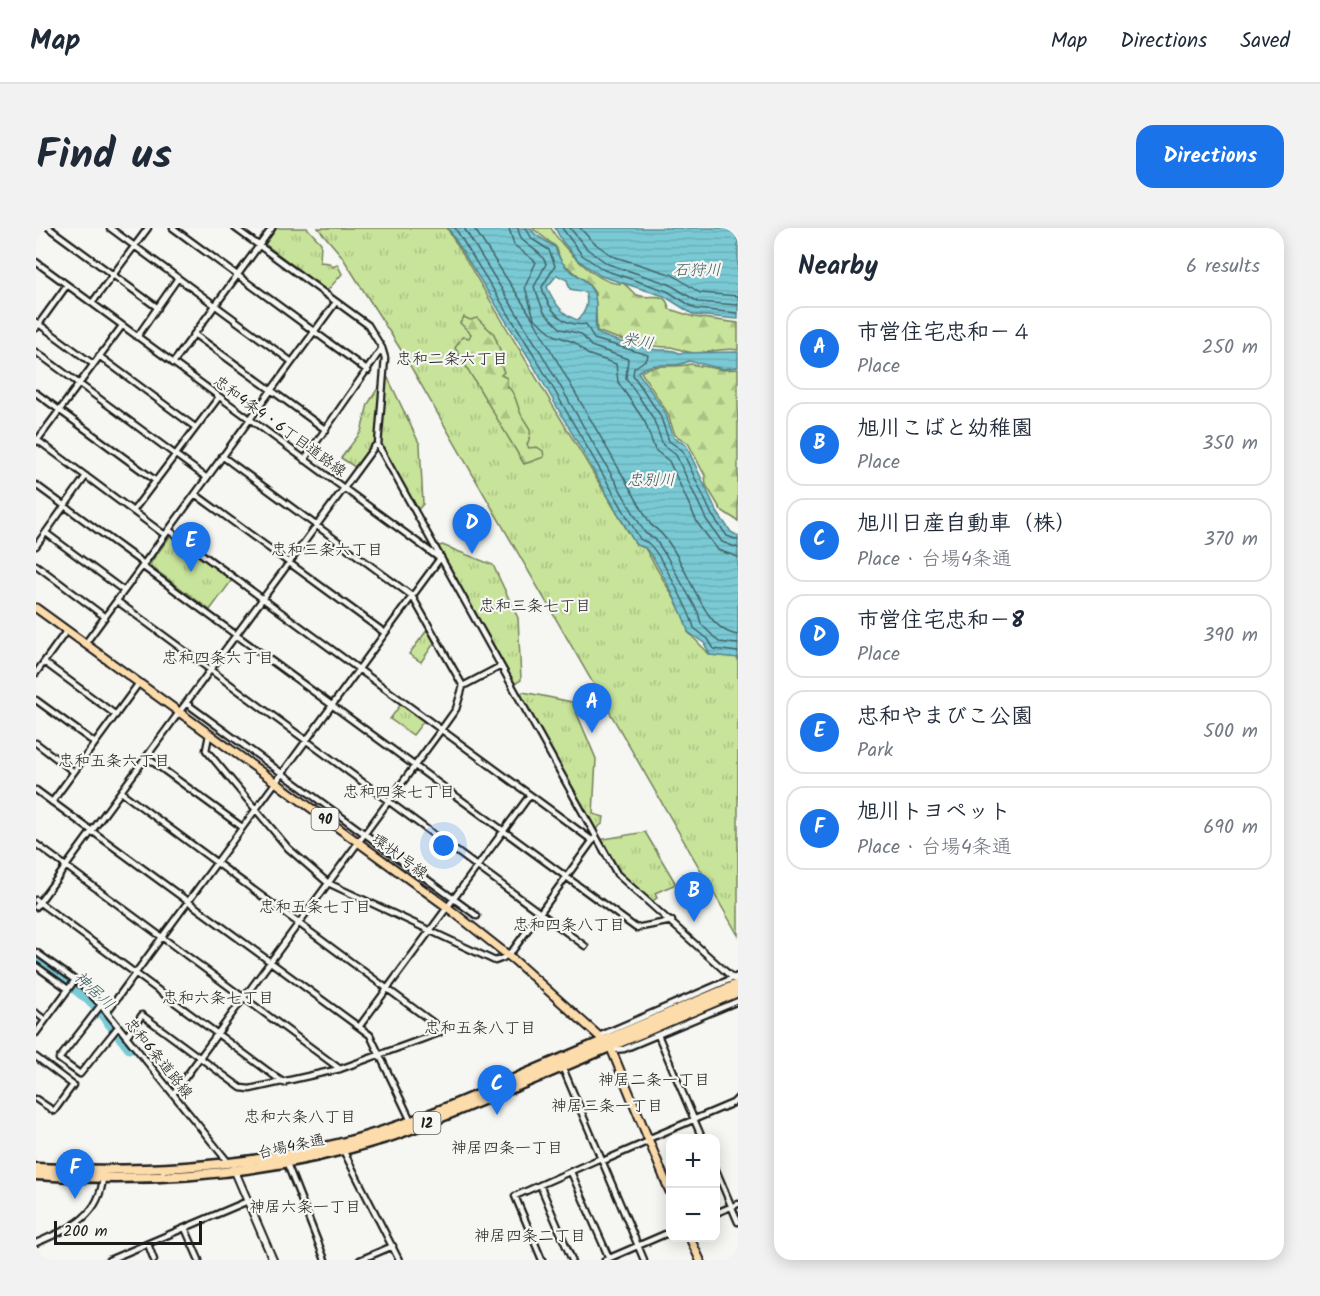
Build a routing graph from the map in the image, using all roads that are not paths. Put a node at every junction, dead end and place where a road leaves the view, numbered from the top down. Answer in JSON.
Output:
{"nodes":[{"id":1,"x":49,"y":228,"type":"edge"},
{"id":2,"x":110,"y":228,"type":"edge"},
{"id":3,"x":148,"y":228,"type":"edge"},
{"id":4,"x":173,"y":228,"type":"edge"},
{"id":5,"x":235,"y":228,"type":"edge"},
{"id":6,"x":272,"y":228,"type":"edge"},
{"id":7,"x":259,"y":245,"type":"junction"},
{"id":8,"x":134,"y":246,"type":"junction"},
{"id":9,"x":36,"y":262,"type":"edge"},
{"id":10,"x":113,"y":274,"type":"junction"},
{"id":11,"x":237,"y":275,"type":"junction"},
{"id":12,"x":178,"y":278,"type":"junction"},
{"id":13,"x":67,"y":285,"type":"junction"},
{"id":14,"x":336,"y":302,"type":"junction"},
{"id":15,"x":92,"y":303,"type":"junction"},
{"id":16,"x":215,"y":305,"type":"junction"},
{"id":17,"x":158,"y":308,"type":"junction"},
{"id":18,"x":37,"y":324,"type":"edge"},
{"id":19,"x":122,"y":326,"type":"junction"},
{"id":20,"x":314,"y":332,"type":"junction"},
{"id":21,"x":194,"y":334,"type":"junction"},
{"id":22,"x":137,"y":337,"type":"junction"},
{"id":23,"x":382,"y":348,"type":"junction"},
{"id":24,"x":36,"y":352,"type":"edge"},
{"id":25,"x":99,"y":356,"type":"junction"},
{"id":26,"x":292,"y":362,"type":"junction"},
{"id":27,"x":173,"y":363,"type":"junction"},
{"id":28,"x":93,"y":364,"type":"junction"},
{"id":29,"x":368,"y":371,"type":"junction"},
{"id":30,"x":79,"y":384,"type":"junction"},
{"id":31,"x":271,"y":391,"type":"junction"},
{"id":32,"x":36,"y":393,"type":"edge"},
{"id":33,"x":219,"y":397,"type":"junction"},
{"id":34,"x":60,"y":410,"type":"junction"},
{"id":35,"x":250,"y":419,"type":"junction"},
{"id":36,"x":195,"y":427,"type":"junction"},
{"id":37,"x":326,"y":430,"type":"junction"},
{"id":38,"x":37,"y":440,"type":"edge"},
{"id":39,"x":378,"y":445,"type":"junction"},
{"id":40,"x":175,"y":454,"type":"junction"},
{"id":41,"x":222,"y":456,"type":"junction"},
{"id":42,"x":304,"y":460,"type":"junction"},
{"id":43,"x":86,"y":476,"type":"junction"},
{"id":44,"x":207,"y":478,"type":"junction"},
{"id":45,"x":156,"y":481,"type":"junction"},
{"id":46,"x":36,"y":485,"type":"edge"},
{"id":47,"x":344,"y":488,"type":"junction"},
{"id":48,"x":195,"y":494,"type":"junction"},
{"id":49,"x":65,"y":506,"type":"junction"},
{"id":50,"x":133,"y":511,"type":"junction"},
{"id":51,"x":317,"y":525,"type":"junction"},
{"id":52,"x":46,"y":532,"type":"junction"},
{"id":53,"x":167,"y":532,"type":"junction"},
{"id":54,"x":36,"y":546,"type":"edge"},
{"id":55,"x":440,"y":557,"type":"junction"},
{"id":56,"x":290,"y":562,"type":"junction"},
{"id":57,"x":36,"y":565,"type":"edge"},
{"id":58,"x":143,"y":565,"type":"junction"},
{"id":59,"x":124,"y":591,"type":"junction"},
{"id":60,"x":412,"y":596,"type":"junction"},
{"id":61,"x":262,"y":599,"type":"junction"},
{"id":62,"x":117,"y":601,"type":"junction"},
{"id":63,"x":36,"y":608,"type":"edge"},
{"id":64,"x":105,"y":617,"type":"junction"},
{"id":65,"x":67,"y":630,"type":"junction"},
{"id":66,"x":385,"y":633,"type":"junction"},
{"id":67,"x":237,"y":634,"type":"junction"},
{"id":68,"x":85,"y":644,"type":"junction"},
{"id":69,"x":44,"y":662,"type":"junction"},
{"id":70,"x":501,"y":666,"type":"junction"},
{"id":71,"x":37,"y":669,"type":"edge"},
{"id":72,"x":211,"y":669,"type":"junction"},
{"id":73,"x":357,"y":669,"type":"junction"},
{"id":74,"x":140,"y":682,"type":"junction"},
{"id":75,"x":464,"y":686,"type":"junction"},
{"id":76,"x":36,"y":700,"type":"edge"},
{"id":77,"x":186,"y":703,"type":"junction"},
{"id":78,"x":332,"y":705,"type":"junction"},
{"id":79,"x":179,"y":711,"type":"junction"},
{"id":80,"x":116,"y":715,"type":"junction"},
{"id":81,"x":441,"y":730,"type":"junction"},
{"id":82,"x":209,"y":735,"type":"junction"},
{"id":83,"x":306,"y":740,"type":"junction"},
{"id":84,"x":36,"y":743,"type":"edge"},
{"id":85,"x":95,"y":743,"type":"junction"},
{"id":86,"x":146,"y":757,"type":"junction"},
{"id":87,"x":414,"y":765,"type":"junction"},
{"id":88,"x":75,"y":772,"type":"junction"},
{"id":89,"x":281,"y":773,"type":"junction"},
{"id":90,"x":274,"y":782,"type":"junction"},
{"id":91,"x":36,"y":790,"type":"edge"},
{"id":92,"x":121,"y":792,"type":"junction"},
{"id":93,"x":530,"y":795,"type":"junction"},
{"id":94,"x":389,"y":800,"type":"junction"},
{"id":95,"x":52,"y":802,"type":"junction"},
{"id":96,"x":255,"y":809,"type":"junction"},
{"id":97,"x":242,"y":827,"type":"junction"},
{"id":98,"x":504,"y":830,"type":"junction"},
{"id":99,"x":92,"y":831,"type":"junction"},
{"id":100,"x":364,"y":834,"type":"junction"},
{"id":101,"x":596,"y":836,"type":"junction"},
{"id":102,"x":358,"y":842,"type":"junction"},
{"id":103,"x":593,"y":842,"type":"junction"},
{"id":104,"x":36,"y":844,"type":"edge"},
{"id":105,"x":216,"y":862,"type":"junction"},
{"id":106,"x":66,"y":866,"type":"junction"},
{"id":107,"x":478,"y":866,"type":"junction"},
{"id":108,"x":566,"y":877,"type":"junction"},
{"id":109,"x":328,"y":883,"type":"junction"},
{"id":110,"x":453,"y":898,"type":"junction"},
{"id":111,"x":188,"y":901,"type":"junction"},
{"id":112,"x":37,"y":903,"type":"edge"},
{"id":113,"x":447,"y":907,"type":"junction"},
{"id":114,"x":541,"y":912,"type":"junction"},
{"id":115,"x":477,"y":916,"type":"dead end"},
{"id":116,"x":672,"y":921,"type":"junction"},
{"id":117,"x":298,"y":924,"type":"junction"},
{"id":118,"x":429,"y":932,"type":"junction"},
{"id":119,"x":161,"y":936,"type":"junction"},
{"id":120,"x":585,"y":946,"type":"dead end"},
{"id":121,"x":36,"y":952,"type":"edge"},
{"id":122,"x":508,"y":955,"type":"junction"},
{"id":123,"x":269,"y":962,"type":"junction"},
{"id":124,"x":36,"y":966,"type":"edge"},
{"id":125,"x":135,"y":973,"type":"junction"},
{"id":126,"x":736,"y":980,"type":"edge"},
{"id":127,"x":71,"y":985,"type":"junction"},
{"id":128,"x":387,"y":989,"type":"junction"},
{"id":129,"x":738,"y":992,"type":"edge"},
{"id":130,"x":243,"y":998,"type":"junction"},
{"id":131,"x":738,"y":1001,"type":"edge"},
{"id":132,"x":98,"y":1007,"type":"junction"},
{"id":133,"x":106,"y":1012,"type":"junction"},
{"id":134,"x":36,"y":1013,"type":"edge"},
{"id":135,"x":45,"y":1020,"type":"junction"},
{"id":136,"x":358,"y":1027,"type":"junction"},
{"id":137,"x":116,"y":1029,"type":"junction"},
{"id":138,"x":36,"y":1033,"type":"edge"},
{"id":139,"x":217,"y":1033,"type":"junction"},
{"id":140,"x":658,"y":1035,"type":"junction"},
{"id":141,"x":126,"y":1037,"type":"junction"},
{"id":142,"x":606,"y":1043,"type":"junction"},
{"id":143,"x":380,"y":1056,"type":"junction"},
{"id":144,"x":36,"y":1057,"type":"edge"},
{"id":145,"x":200,"y":1058,"type":"junction"},
{"id":146,"x":561,"y":1063,"type":"junction"},
{"id":147,"x":340,"y":1069,"type":"junction"},
{"id":148,"x":284,"y":1083,"type":"junction"},
{"id":149,"x":173,"y":1094,"type":"junction"},
{"id":150,"x":36,"y":1098,"type":"edge"},
{"id":151,"x":738,"y":1098,"type":"edge"},
{"id":152,"x":694,"y":1119,"type":"junction"},
{"id":153,"x":413,"y":1125,"type":"junction"},
{"id":154,"x":700,"y":1134,"type":"edge"},
{"id":155,"x":649,"y":1140,"type":"junction"},
{"id":156,"x":341,"y":1146,"type":"junction"},
{"id":157,"x":286,"y":1159,"type":"junction"},
{"id":158,"x":602,"y":1159,"type":"junction"},
{"id":159,"x":36,"y":1168,"type":"edge"},
{"id":160,"x":233,"y":1168,"type":"junction"},
{"id":161,"x":572,"y":1172,"type":"junction"},
{"id":162,"x":36,"y":1175,"type":"edge"},
{"id":163,"x":103,"y":1175,"type":"junction"},
{"id":164,"x":720,"y":1180,"type":"edge"},
{"id":165,"x":540,"y":1185,"type":"junction"},
{"id":166,"x":668,"y":1188,"type":"edge"},
{"id":167,"x":248,"y":1201,"type":"junction"},
{"id":168,"x":738,"y":1203,"type":"edge"},
{"id":169,"x":731,"y":1206,"type":"junction"},
{"id":170,"x":720,"y":1211,"type":"edge"},
{"id":171,"x":738,"y":1222,"type":"edge"},
{"id":172,"x":185,"y":1228,"type":"junction"},
{"id":173,"x":666,"y":1234,"type":"edge"},
{"id":174,"x":692,"y":1242,"type":"edge"},
{"id":175,"x":36,"y":1244,"type":"edge"},
{"id":176,"x":148,"y":1244,"type":"junction"},
{"id":177,"x":393,"y":1246,"type":"junction"},
{"id":178,"x":638,"y":1246,"type":"junction"},
{"id":179,"x":197,"y":1259,"type":"edge"},
{"id":180,"x":607,"y":1259,"type":"edge"},
{"id":181,"x":110,"y":1260,"type":"edge"},
{"id":182,"x":154,"y":1260,"type":"edge"},
{"id":183,"x":273,"y":1260,"type":"edge"},
{"id":184,"x":325,"y":1260,"type":"edge"},
{"id":185,"x":362,"y":1260,"type":"edge"},
{"id":186,"x":399,"y":1260,"type":"edge"},
{"id":187,"x":542,"y":1260,"type":"edge"},
{"id":188,"x":572,"y":1260,"type":"edge"},
{"id":189,"x":644,"y":1260,"type":"edge"},
{"id":190,"x":700,"y":1260,"type":"edge"}],
"edges":[{"from":1,"to":10,"type":"street"},
{"from":2,"to":8,"type":"street"},
{"from":3,"to":8,"type":"street"},
{"from":4,"to":11,"type":"street"},
{"from":5,"to":7,"type":"street"},
{"from":6,"to":7,"type":"street"},
{"from":7,"to":11,"type":"street"},
{"from":7,"to":14,"type":"street"},
{"from":8,"to":10,"type":"street"},
{"from":8,"to":12,"type":"street"},
{"from":9,"to":13,"type":"street","name":"忠和4条4・6丁目道路線"},
{"from":10,"to":15,"type":"street"},
{"from":10,"to":17,"type":"street"},
{"from":11,"to":16,"type":"street"},
{"from":11,"to":20,"type":"street"},
{"from":12,"to":16,"type":"street"},
{"from":12,"to":17,"type":"street"},
{"from":13,"to":15,"type":"street","name":"忠和4条4・6丁目道路線"},
{"from":13,"to":18,"type":"street"},
{"from":14,"to":20,"type":"street"},
{"from":14,"to":23,"type":"street"},
{"from":15,"to":19,"type":"street","name":"忠和4条4・6丁目道路線"},
{"from":16,"to":21,"type":"street"},
{"from":16,"to":26,"type":"street"},
{"from":17,"to":22,"type":"street"},
{"from":18,"to":28,"type":"street"},
{"from":19,"to":22,"type":"street","name":"忠和4条4・6丁目道路線"},
{"from":19,"to":25,"type":"street"},
{"from":20,"to":26,"type":"street"},
{"from":20,"to":29,"type":"street"},
{"from":21,"to":27,"type":"street"},
{"from":21,"to":31,"type":"street"},
{"from":22,"to":27,"type":"street","name":"忠和4条4・6丁目道路線"},
{"from":23,"to":29,"type":"street"},
{"from":23,"to":39,"type":"street"},
{"from":24,"to":30,"type":"street"},
{"from":25,"to":28,"type":"street"},
{"from":25,"to":36,"type":"street"},
{"from":26,"to":31,"type":"street"},
{"from":27,"to":33,"type":"street","name":"忠和4条4・6丁目道路線"},
{"from":28,"to":30,"type":"street"},
{"from":29,"to":37,"type":"street"},
{"from":30,"to":34,"type":"street"},
{"from":30,"to":40,"type":"street"},
{"from":31,"to":35,"type":"street"},
{"from":31,"to":37,"type":"street"},
{"from":32,"to":34,"type":"street"},
{"from":33,"to":35,"type":"street","name":"忠和4条4・6丁目道路線"},
{"from":33,"to":36,"type":"street"},
{"from":34,"to":38,"type":"street"},
{"from":34,"to":45,"type":"street"},
{"from":35,"to":41,"type":"street"},
{"from":35,"to":42,"type":"street","name":"忠和4条4・6丁目道路線"},
{"from":36,"to":40,"type":"street"},
{"from":37,"to":42,"type":"street"},
{"from":38,"to":43,"type":"street"},
{"from":39,"to":47,"type":"street"},
{"from":39,"to":55,"type":"street"},
{"from":40,"to":44,"type":"street"},
{"from":40,"to":45,"type":"street"},
{"from":41,"to":44,"type":"street"},
{"from":41,"to":51,"type":"street"},
{"from":42,"to":47,"type":"street","name":"忠和4条4・6丁目道路線"},
{"from":43,"to":49,"type":"street"},
{"from":43,"to":50,"type":"street"},
{"from":44,"to":48,"type":"street"},
{"from":45,"to":50,"type":"street"},
{"from":46,"to":49,"type":"street"},
{"from":47,"to":51,"type":"street","name":"忠和4条4・6丁目道路線"},
{"from":47,"to":55,"type":"street"},
{"from":48,"to":53,"type":"street"},
{"from":48,"to":56,"type":"street"},
{"from":49,"to":52,"type":"street"},
{"from":49,"to":58,"type":"street"},
{"from":50,"to":53,"type":"street"},
{"from":51,"to":56,"type":"street","name":"忠和4条4・6丁目道路線"},
{"from":51,"to":60,"type":"street"},
{"from":52,"to":54,"type":"street"},
{"from":52,"to":59,"type":"street"},
{"from":53,"to":58,"type":"street"},
{"from":53,"to":61,"type":"street"},
{"from":55,"to":60,"type":"street"},
{"from":55,"to":70,"type":"street"},
{"from":56,"to":61,"type":"street","name":"忠和4条4・6丁目道路線"},
{"from":56,"to":66,"type":"street"},
{"from":57,"to":64,"type":"street"},
{"from":58,"to":59,"type":"street"},
{"from":58,"to":67,"type":"street"},
{"from":59,"to":62,"type":"street"},
{"from":60,"to":66,"type":"street"},
{"from":60,"to":75,"type":"street"},
{"from":61,"to":67,"type":"street","name":"忠和4条4・6丁目道路線"},
{"from":61,"to":73,"type":"street"},
{"from":62,"to":64,"type":"street"},
{"from":62,"to":72,"type":"street"},
{"from":63,"to":65,"type":"main road","name":"環状1号線","number":"90"},
{"from":64,"to":68,"type":"street"},
{"from":65,"to":68,"type":"main road","name":"環状1号線","number":"90"},
{"from":65,"to":69,"type":"street"},
{"from":66,"to":73,"type":"street"},
{"from":67,"to":72,"type":"street","name":"忠和4条4・6丁目道路線"},
{"from":67,"to":78,"type":"street"},
{"from":68,"to":74,"type":"main road","name":"環状1号線","number":"90"},
{"from":69,"to":71,"type":"street"},
{"from":69,"to":80,"type":"street"},
{"from":70,"to":75,"type":"street"},
{"from":70,"to":101,"type":"street"},
{"from":72,"to":77,"type":"street","name":"忠和4条4・6丁目道路線"},
{"from":72,"to":83,"type":"street"},
{"from":73,"to":78,"type":"street"},
{"from":73,"to":81,"type":"street"},
{"from":74,"to":79,"type":"main road","name":"環状1号線","number":"90"},
{"from":74,"to":80,"type":"street"},
{"from":75,"to":81,"type":"street"},
{"from":76,"to":85,"type":"street"},
{"from":77,"to":79,"type":"street","name":"忠和4条4・6丁目道路線"},
{"from":77,"to":89,"type":"street"},
{"from":78,"to":83,"type":"street"},
{"from":78,"to":87,"type":"street"},
{"from":79,"to":82,"type":"main road","name":"環状1号線","number":"90"},
{"from":79,"to":86,"type":"street","name":"忠和4条4・6丁目道路線"},
{"from":80,"to":85,"type":"street"},
{"from":81,"to":87,"type":"street"},
{"from":81,"to":93,"type":"street"},
{"from":82,"to":90,"type":"main road","name":"環状1号線","number":"90"},
{"from":82,"to":96,"type":"street"},
{"from":83,"to":89,"type":"street"},
{"from":83,"to":94,"type":"street"},
{"from":84,"to":88,"type":"street"},
{"from":85,"to":88,"type":"street"},
{"from":86,"to":92,"type":"street","name":"忠和4条4・6丁目道路線"},
{"from":86,"to":97,"type":"street"},
{"from":87,"to":94,"type":"street"},
{"from":87,"to":98,"type":"street"},
{"from":88,"to":95,"type":"street"},
{"from":89,"to":90,"type":"street"},
{"from":89,"to":100,"type":"street"},
{"from":90,"to":96,"type":"street"},
{"from":90,"to":102,"type":"main road","name":"環状1号線","number":"90"},
{"from":91,"to":95,"type":"street"},
{"from":92,"to":99,"type":"street","name":"忠和4条4・6丁目道路線"},
{"from":92,"to":105,"type":"street"},
{"from":93,"to":98,"type":"street"},
{"from":93,"to":103,"type":"street"},
{"from":94,"to":100,"type":"street"},
{"from":94,"to":107,"type":"street"},
{"from":95,"to":99,"type":"street"},
{"from":96,"to":97,"type":"street"},
{"from":96,"to":109,"type":"street"},
{"from":97,"to":105,"type":"street"},
{"from":98,"to":107,"type":"street"},
{"from":98,"to":108,"type":"street"},
{"from":99,"to":106,"type":"street","name":"忠和4条4・6丁目道路線"},
{"from":99,"to":111,"type":"street"},
{"from":100,"to":102,"type":"street"},
{"from":100,"to":110,"type":"street"},
{"from":101,"to":103,"type":"street"},
{"from":101,"to":116,"type":"street"},
{"from":102,"to":109,"type":"street"},
{"from":102,"to":113,"type":"main road","name":"環状1号線","number":"90"},
{"from":103,"to":108,"type":"street"},
{"from":104,"to":106,"type":"street"},
{"from":105,"to":111,"type":"street"},
{"from":105,"to":117,"type":"street"},
{"from":106,"to":112,"type":"street","name":"忠和4条4・6丁目道路線"},
{"from":106,"to":119,"type":"street"},
{"from":107,"to":110,"type":"street"},
{"from":107,"to":114,"type":"street"},
{"from":108,"to":114,"type":"street"},
{"from":108,"to":116,"type":"street"},
{"from":109,"to":117,"type":"street"},
{"from":109,"to":118,"type":"street"},
{"from":110,"to":113,"type":"street"},
{"from":110,"to":115,"type":"street"},
{"from":111,"to":119,"type":"street"},
{"from":111,"to":123,"type":"street"},
{"from":112,"to":125,"type":"street"},
{"from":113,"to":118,"type":"street"},
{"from":113,"to":122,"type":"main road","name":"環状1号線","number":"90"},
{"from":114,"to":120,"type":"street"},
{"from":114,"to":122,"type":"street"},
{"from":116,"to":126,"type":"street"},
{"from":117,"to":123,"type":"street"},
{"from":117,"to":128,"type":"street"},
{"from":118,"to":122,"type":"street"},
{"from":118,"to":128,"type":"street"},
{"from":119,"to":125,"type":"street"},
{"from":119,"to":130,"type":"street"},
{"from":121,"to":127,"type":"street","name":"忠和6条道路線"},
{"from":122,"to":142,"type":"main road","name":"環状1号線","number":"90"},
{"from":123,"to":130,"type":"street"},
{"from":123,"to":136,"type":"street"},
{"from":124,"to":127,"type":"street"},
{"from":125,"to":133,"type":"street"},
{"from":125,"to":139,"type":"street"},
{"from":126,"to":142,"type":"highway","name":"台場4条通","number":"12"},
{"from":127,"to":132,"type":"street","name":"忠和6条道路線"},
{"from":127,"to":135,"type":"street"},
{"from":128,"to":136,"type":"street"},
{"from":128,"to":143,"type":"street"},
{"from":129,"to":142,"type":"highway","name":"台場4条通","number":"12"},
{"from":130,"to":139,"type":"street"},
{"from":130,"to":147,"type":"street"},
{"from":131,"to":140,"type":"street"},
{"from":132,"to":133,"type":"street","name":"忠和6条道路線"},
{"from":132,"to":137,"type":"street"},
{"from":133,"to":137,"type":"street","name":"忠和6条道路線"},
{"from":134,"to":135,"type":"street"},
{"from":135,"to":138,"type":"street"},
{"from":136,"to":143,"type":"street"},
{"from":137,"to":141,"type":"street","name":"忠和6条道路線"},
{"from":139,"to":145,"type":"street"},
{"from":139,"to":148,"type":"street"},
{"from":140,"to":142,"type":"street"},
{"from":140,"to":152,"type":"street"},
{"from":141,"to":145,"type":"street"},
{"from":141,"to":149,"type":"street","name":"忠和6条道路線"},
{"from":142,"to":146,"type":"highway","name":"台場4条通","number":"12"},
{"from":142,"to":155,"type":"main road","name":"環状1号線","number":"90"},
{"from":143,"to":147,"type":"street"},
{"from":143,"to":153,"type":"street"},
{"from":144,"to":150,"type":"street"},
{"from":145,"to":148,"type":"street"},
{"from":145,"to":149,"type":"street"},
{"from":146,"to":153,"type":"highway","name":"台場4条通","number":"12"},
{"from":146,"to":158,"type":"street"},
{"from":147,"to":148,"type":"street"},
{"from":149,"to":160,"type":"street","name":"忠和6条道路線"},
{"from":151,"to":152,"type":"street"},
{"from":152,"to":154,"type":"street"},
{"from":152,"to":155,"type":"street"},
{"from":153,"to":156,"type":"highway","name":"台場4条通","number":"12"},
{"from":155,"to":158,"type":"street"},
{"from":155,"to":166,"type":"main road","name":"環状1号線","number":"90"},
{"from":156,"to":157,"type":"highway","name":"台場4条通","number":"12"},
{"from":156,"to":177,"type":"street"},
{"from":157,"to":160,"type":"highway","name":"台場4条通","number":"12"},
{"from":157,"to":184,"type":"street"},
{"from":158,"to":161,"type":"street"},
{"from":158,"to":178,"type":"street"},
{"from":159,"to":163,"type":"highway","name":"台場4条通","number":"12"},
{"from":160,"to":163,"type":"highway","name":"台場4条通","number":"12"},
{"from":160,"to":167,"type":"street"},
{"from":161,"to":165,"type":"street"},
{"from":161,"to":180,"type":"street"},
{"from":162,"to":163,"type":"highway","name":"台場4条通","number":"12"},
{"from":163,"to":175,"type":"street"},
{"from":164,"to":169,"type":"street"},
{"from":165,"to":187,"type":"street"},
{"from":165,"to":188,"type":"street"},
{"from":167,"to":172,"type":"street"},
{"from":167,"to":183,"type":"street"},
{"from":168,"to":169,"type":"street"},
{"from":169,"to":170,"type":"street"},
{"from":169,"to":171,"type":"street"},
{"from":172,"to":176,"type":"street"},
{"from":172,"to":179,"type":"street"},
{"from":173,"to":178,"type":"street"},
{"from":174,"to":190,"type":"main road"},
{"from":176,"to":181,"type":"street"},
{"from":176,"to":182,"type":"street"},
{"from":177,"to":185,"type":"street"},
{"from":177,"to":186,"type":"street"},
{"from":178,"to":180,"type":"street"},
{"from":178,"to":189,"type":"street"}]}
